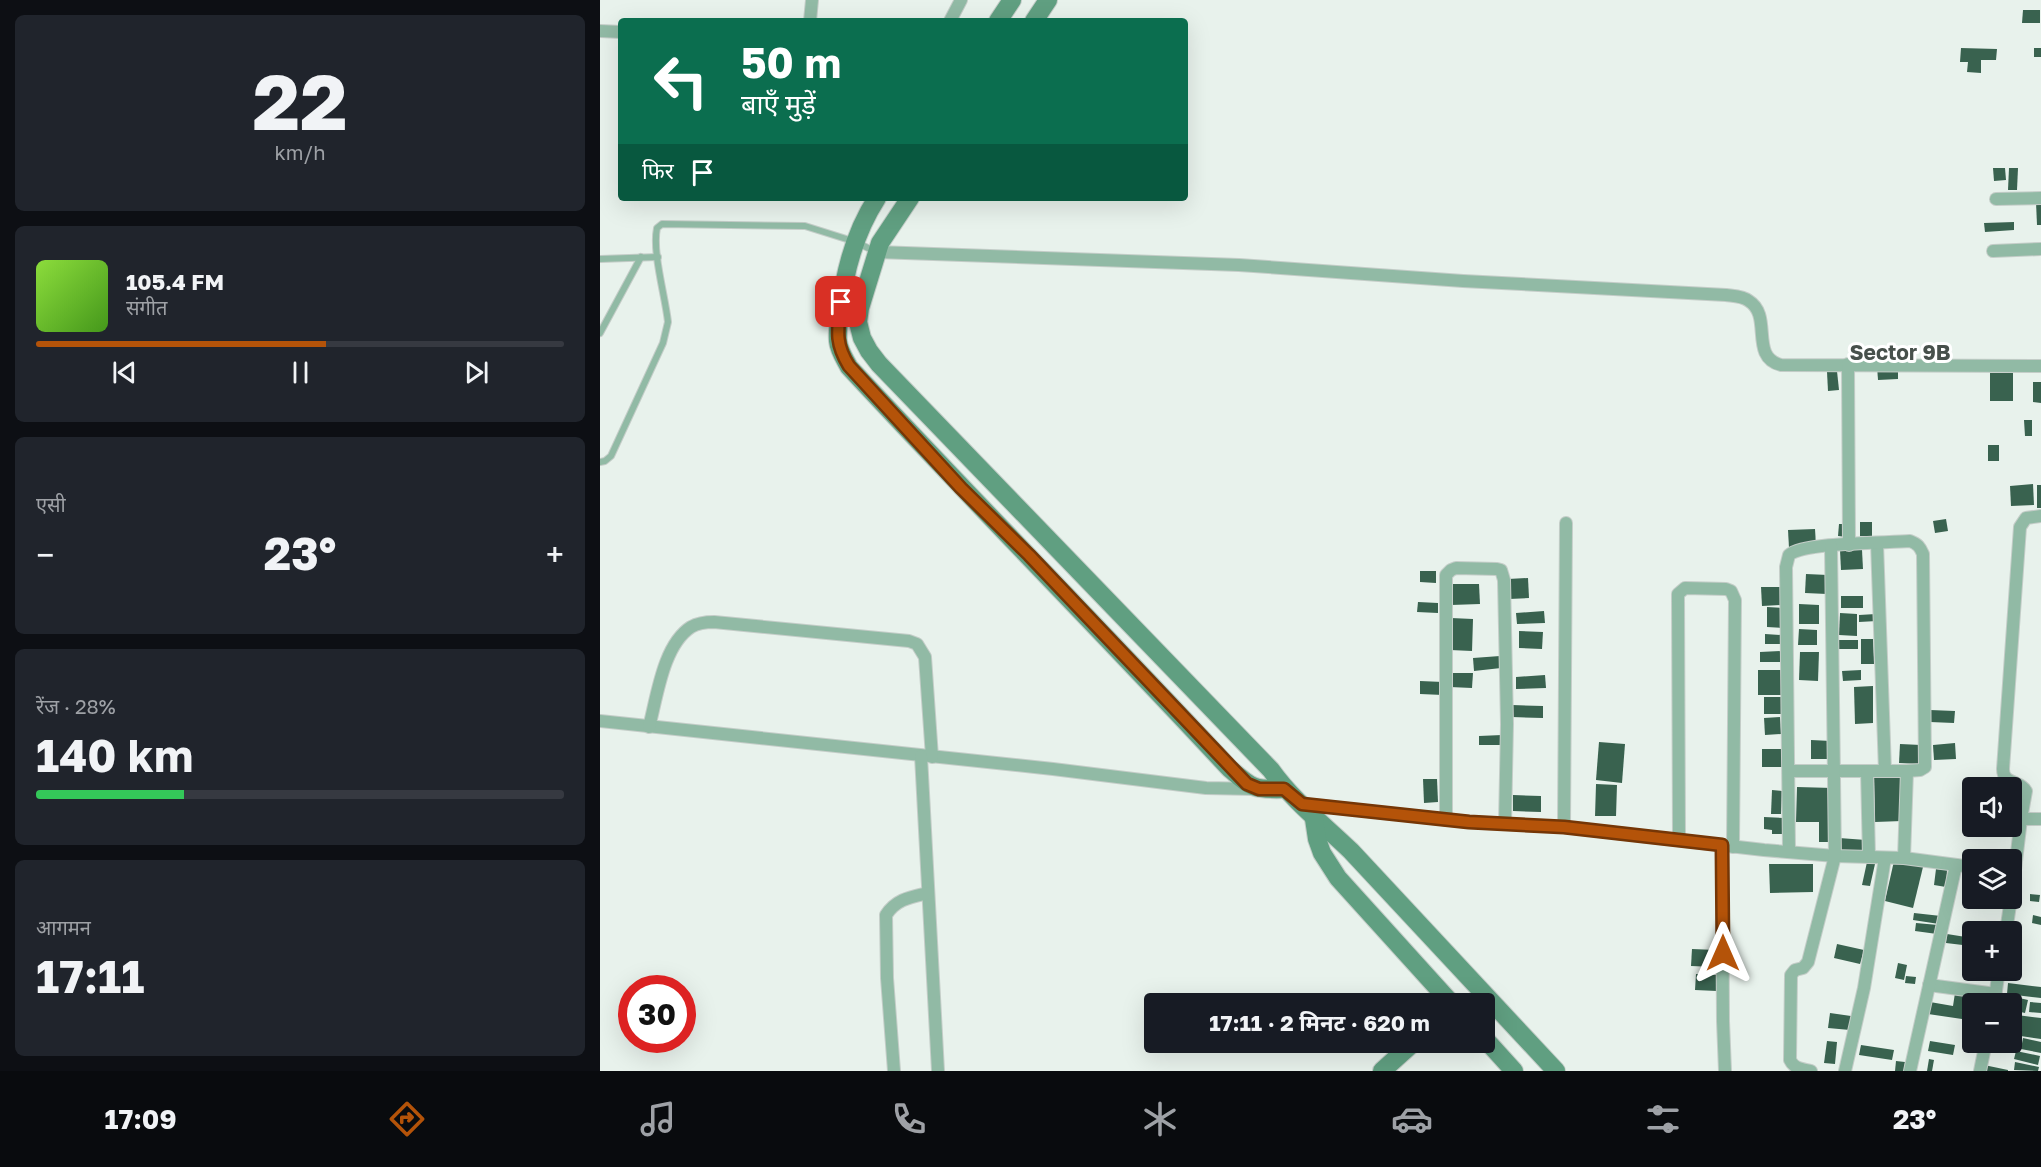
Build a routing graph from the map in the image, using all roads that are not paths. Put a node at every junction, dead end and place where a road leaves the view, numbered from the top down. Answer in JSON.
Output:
{"nodes":[{"id":1,"x":812,"y":0,"type":"edge"},
{"id":2,"x":961,"y":0,"type":"edge"},
{"id":3,"x":1012,"y":0,"type":"edge"},
{"id":4,"x":1048,"y":0,"type":"edge"},
{"id":5,"x":810,"y":18,"type":"edge"},
{"id":6,"x":952,"y":18,"type":"edge"},
{"id":7,"x":1000,"y":18,"type":"edge"},
{"id":8,"x":1036,"y":18,"type":"edge"},
{"id":9,"x":600,"y":31,"type":"edge"},
{"id":10,"x":618,"y":32,"type":"edge"},
{"id":11,"x":1996,"y":198,"type":"dead end"},
{"id":12,"x":2041,"y":198,"type":"edge"},
{"id":13,"x":875,"y":201,"type":"edge"},
{"id":14,"x":908,"y":201,"type":"edge"},
{"id":15,"x":856,"y":242,"type":"junction"},
{"id":16,"x":2041,"y":249,"type":"edge"},
{"id":17,"x":1993,"y":251,"type":"dead end"},
{"id":18,"x":877,"y":252,"type":"junction"},
{"id":19,"x":641,"y":257,"type":"junction"},
{"id":20,"x":658,"y":257,"type":"junction"},
{"id":21,"x":600,"y":259,"type":"edge"},
{"id":22,"x":600,"y":333,"type":"edge"},
{"id":23,"x":1848,"y":364,"type":"junction"},
{"id":24,"x":2041,"y":366,"type":"edge"},
{"id":25,"x":600,"y":462,"type":"edge"},
{"id":26,"x":2041,"y":516,"type":"edge"},
{"id":27,"x":1566,"y":523,"type":"dead end"},
{"id":28,"x":1877,"y":543,"type":"junction"},
{"id":29,"x":1849,"y":545,"type":"junction"},
{"id":30,"x":1831,"y":546,"type":"junction"},
{"id":31,"x":600,"y":721,"type":"edge"},
{"id":32,"x":649,"y":727,"type":"junction"},
{"id":33,"x":926,"y":756,"type":"junction"},
{"id":34,"x":1789,"y":771,"type":"junction"},
{"id":35,"x":1835,"y":771,"type":"junction"},
{"id":36,"x":1867,"y":771,"type":"junction"},
{"id":37,"x":1885,"y":771,"type":"junction"},
{"id":38,"x":1907,"y":771,"type":"junction"},
{"id":39,"x":2004,"y":777,"type":"edge"},
{"id":40,"x":2022,"y":785,"type":"edge"},
{"id":41,"x":1259,"y":789,"type":"junction"},
{"id":42,"x":1284,"y":789,"type":"junction"},
{"id":43,"x":1308,"y":812,"type":"junction"},
{"id":44,"x":2022,"y":813,"type":"edge"},
{"id":45,"x":2022,"y":819,"type":"edge"},
{"id":46,"x":2041,"y":819,"type":"edge"},
{"id":47,"x":1446,"y":820,"type":"junction"},
{"id":48,"x":1505,"y":824,"type":"junction"},
{"id":49,"x":1564,"y":827,"type":"junction"},
{"id":50,"x":1679,"y":840,"type":"junction"},
{"id":51,"x":1728,"y":846,"type":"junction"},
{"id":52,"x":1789,"y":851,"type":"junction"},
{"id":53,"x":1835,"y":856,"type":"junction"},
{"id":54,"x":1869,"y":857,"type":"junction"},
{"id":55,"x":1885,"y":858,"type":"junction"},
{"id":56,"x":1904,"y":858,"type":"junction"},
{"id":57,"x":1956,"y":865,"type":"junction"},
{"id":58,"x":1962,"y":866,"type":"edge"},
{"id":59,"x":928,"y":892,"type":"junction"},
{"id":60,"x":1473,"y":983,"type":"junction"},
{"id":61,"x":1929,"y":986,"type":"junction"},
{"id":62,"x":1443,"y":993,"type":"edge"},
{"id":63,"x":1463,"y":993,"type":"edge"},
{"id":64,"x":1965,"y":993,"type":"edge"},
{"id":65,"x":1495,"y":1050,"type":"edge"},
{"id":66,"x":1402,"y":1053,"type":"edge"},
{"id":67,"x":1984,"y":1053,"type":"edge"},
{"id":68,"x":894,"y":1071,"type":"edge"},
{"id":69,"x":938,"y":1071,"type":"edge"},
{"id":70,"x":1382,"y":1071,"type":"edge"},
{"id":71,"x":1514,"y":1071,"type":"edge"},
{"id":72,"x":1556,"y":1071,"type":"edge"},
{"id":73,"x":1725,"y":1071,"type":"edge"},
{"id":74,"x":1811,"y":1071,"type":"edge"},
{"id":75,"x":1845,"y":1071,"type":"edge"},
{"id":76,"x":1910,"y":1071,"type":"edge"},
{"id":77,"x":1980,"y":1071,"type":"edge"}],
"edges":[{"from":1,"to":5,"type":"street"},
{"from":2,"to":6,"type":"street"},
{"from":3,"to":7,"type":"street"},
{"from":4,"to":8,"type":"street"},
{"from":9,"to":10,"type":"street"},
{"from":11,"to":12,"type":"street"},
{"from":13,"to":15,"type":"street"},
{"from":14,"to":18,"type":"street"},
{"from":15,"to":18,"type":"lane"},
{"from":15,"to":20,"type":"lane"},
{"from":15,"to":41,"type":"street"},
{"from":16,"to":17,"type":"street"},
{"from":18,"to":23,"type":"street"},
{"from":18,"to":42,"type":"street"},
{"from":19,"to":20,"type":"lane"},
{"from":19,"to":21,"type":"lane"},
{"from":19,"to":22,"type":"lane"},
{"from":20,"to":25,"type":"lane"},
{"from":23,"to":24,"type":"street"},
{"from":23,"to":29,"type":"street"},
{"from":26,"to":39,"type":"street"},
{"from":27,"to":49,"type":"street"},
{"from":28,"to":29,"type":"street"},
{"from":28,"to":37,"type":"street"},
{"from":28,"to":38,"type":"street"},
{"from":29,"to":30,"type":"street"},
{"from":30,"to":34,"type":"street"},
{"from":30,"to":35,"type":"street"},
{"from":31,"to":32,"type":"street"},
{"from":32,"to":33,"type":"street"},
{"from":32,"to":33,"type":"street"},
{"from":33,"to":41,"type":"street"},
{"from":33,"to":59,"type":"street"},
{"from":34,"to":35,"type":"street"},
{"from":34,"to":52,"type":"street"},
{"from":35,"to":36,"type":"street"},
{"from":35,"to":53,"type":"street"},
{"from":36,"to":37,"type":"street"},
{"from":36,"to":54,"type":"street"},
{"from":37,"to":38,"type":"street"},
{"from":38,"to":56,"type":"street"},
{"from":40,"to":44,"type":"street"},
{"from":41,"to":42,"type":"street"},
{"from":42,"to":43,"type":"street"},
{"from":43,"to":47,"type":"street"},
{"from":43,"to":60,"type":"street"},
{"from":43,"to":62,"type":"street"},
{"from":45,"to":46,"type":"street"},
{"from":47,"to":48,"type":"street"},
{"from":47,"to":48,"type":"street"},
{"from":48,"to":49,"type":"street"},
{"from":49,"to":50,"type":"street"},
{"from":50,"to":51,"type":"street"},
{"from":50,"to":51,"type":"street"},
{"from":51,"to":52,"type":"street"},
{"from":51,"to":73,"type":"street"},
{"from":52,"to":53,"type":"street"},
{"from":53,"to":54,"type":"street"},
{"from":53,"to":74,"type":"street"},
{"from":54,"to":55,"type":"street"},
{"from":55,"to":56,"type":"street"},
{"from":55,"to":75,"type":"street"},
{"from":56,"to":57,"type":"street"},
{"from":57,"to":58,"type":"street"},
{"from":57,"to":61,"type":"street"},
{"from":59,"to":68,"type":"street"},
{"from":59,"to":69,"type":"street"},
{"from":60,"to":63,"type":"street"},
{"from":60,"to":72,"type":"street"},
{"from":61,"to":64,"type":"street"},
{"from":61,"to":76,"type":"street"},
{"from":65,"to":71,"type":"street"},
{"from":66,"to":70,"type":"street"},
{"from":67,"to":77,"type":"street"}]}
